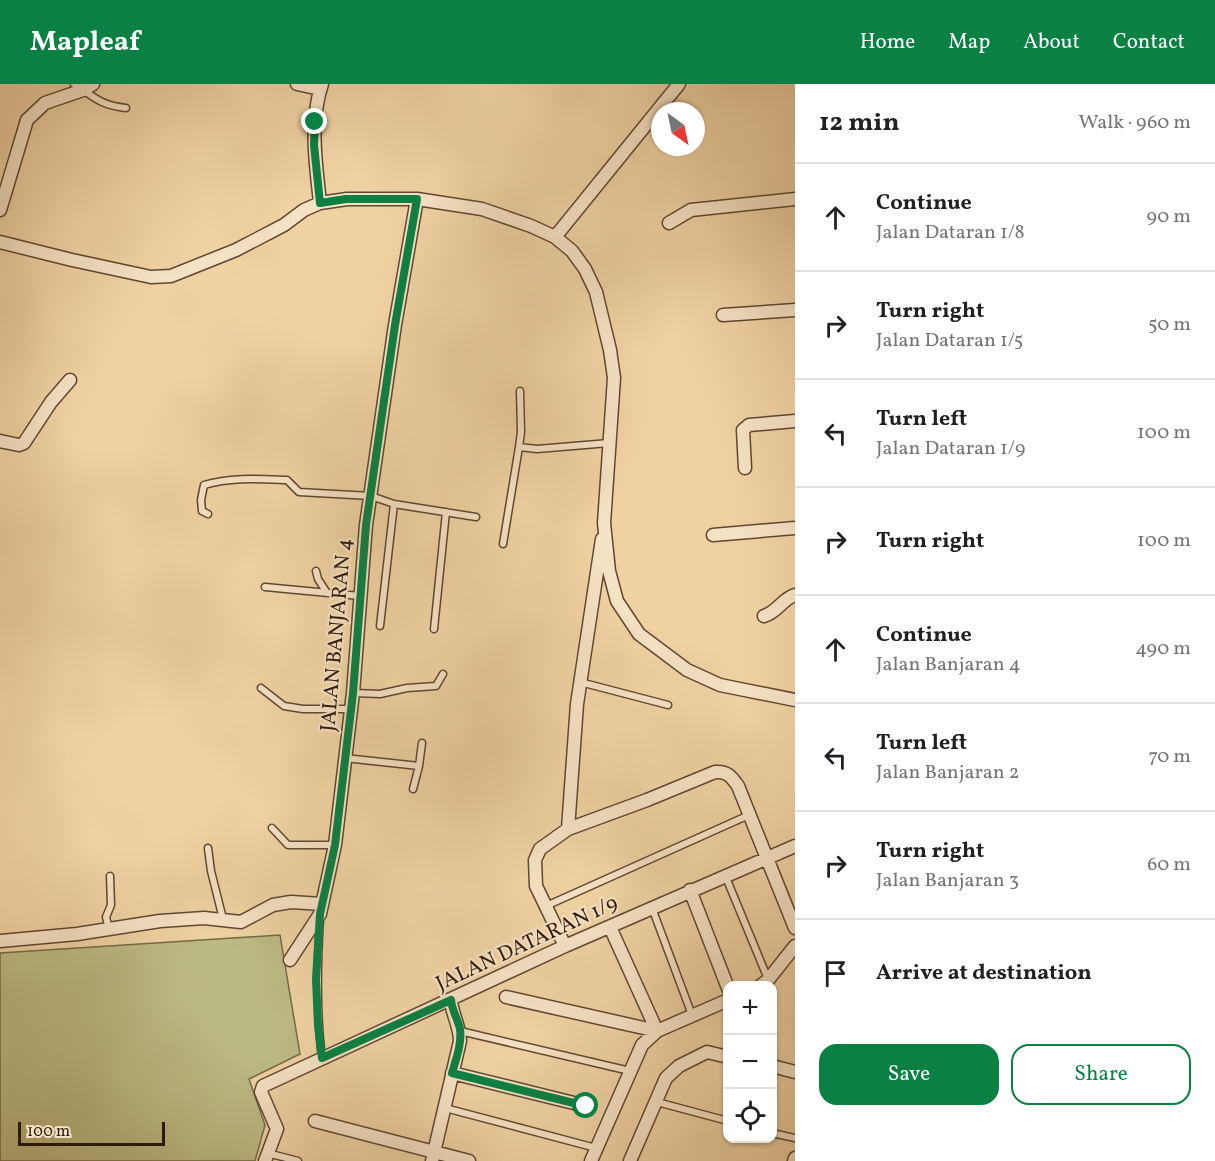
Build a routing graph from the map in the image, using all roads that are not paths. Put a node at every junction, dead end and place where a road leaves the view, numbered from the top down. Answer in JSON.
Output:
{"nodes":[{"id":1,"x":297,"y":84,"type":"edge"},
{"id":2,"x":679,"y":84,"type":"edge"},
{"id":3,"x":83,"y":86,"type":"edge"},
{"id":4,"x":321,"y":87,"type":"edge"},
{"id":5,"x":126,"y":108,"type":"dead end"},
{"id":6,"x":417,"y":199,"type":"junction"},
{"id":7,"x":795,"y":199,"type":"edge"},
{"id":8,"x":320,"y":203,"type":"junction"},
{"id":9,"x":0,"y":210,"type":"edge"},
{"id":10,"x":669,"y":223,"type":"dead end"},
{"id":11,"x":555,"y":237,"type":"junction"},
{"id":12,"x":0,"y":242,"type":"edge"},
{"id":13,"x":795,"y":310,"type":"edge"},
{"id":14,"x":723,"y":315,"type":"dead end"},
{"id":15,"x":70,"y":380,"type":"dead end"},
{"id":16,"x":520,"y":391,"type":"dead end"},
{"id":17,"x":795,"y":421,"type":"edge"},
{"id":18,"x":0,"y":441,"type":"edge"},
{"id":19,"x":609,"y":443,"type":"junction"},
{"id":20,"x":519,"y":447,"type":"junction"},
{"id":21,"x":745,"y":468,"type":"dead end"},
{"id":22,"x":371,"y":496,"type":"junction"},
{"id":23,"x":394,"y":504,"type":"junction"},
{"id":24,"x":446,"y":512,"type":"junction"},
{"id":25,"x":208,"y":514,"type":"dead end"},
{"id":26,"x":476,"y":516,"type":"dead end"},
{"id":27,"x":604,"y":523,"type":"junction"},
{"id":28,"x":795,"y":528,"type":"edge"},
{"id":29,"x":713,"y":535,"type":"dead end"},
{"id":30,"x":503,"y":544,"type":"dead end"},
{"id":31,"x":316,"y":571,"type":"dead end"},
{"id":32,"x":265,"y":587,"type":"dead end"},
{"id":33,"x":327,"y":593,"type":"junction"},
{"id":34,"x":795,"y":595,"type":"edge"},
{"id":35,"x":360,"y":596,"type":"junction"},
{"id":36,"x":764,"y":616,"type":"dead end"},
{"id":37,"x":380,"y":626,"type":"dead end"},
{"id":38,"x":434,"y":629,"type":"dead end"},
{"id":39,"x":443,"y":674,"type":"dead end"},
{"id":40,"x":580,"y":682,"type":"junction"},
{"id":41,"x":261,"y":688,"type":"dead end"},
{"id":42,"x":353,"y":693,"type":"junction"},
{"id":43,"x":795,"y":700,"type":"edge"},
{"id":44,"x":668,"y":705,"type":"dead end"},
{"id":45,"x":351,"y":709,"type":"junction"},
{"id":46,"x":422,"y":743,"type":"dead end"},
{"id":47,"x":344,"y":758,"type":"junction"},
{"id":48,"x":419,"y":766,"type":"junction"},
{"id":49,"x":413,"y":789,"type":"dead end"},
{"id":50,"x":749,"y":815,"type":"junction"},
{"id":51,"x":272,"y":828,"type":"dead end"},
{"id":52,"x":567,"y":829,"type":"junction"},
{"id":53,"x":335,"y":845,"type":"junction"},
{"id":54,"x":795,"y":846,"type":"edge"},
{"id":55,"x":208,"y":848,"type":"dead end"},
{"id":56,"x":767,"y":857,"type":"junction"},
{"id":57,"x":725,"y":875,"type":"junction"},
{"id":58,"x":110,"y":876,"type":"dead end"},
{"id":59,"x":690,"y":890,"type":"junction"},
{"id":60,"x":546,"y":906,"type":"junction"},
{"id":61,"x":652,"y":908,"type":"junction"},
{"id":62,"x":321,"y":909,"type":"junction"},
{"id":63,"x":223,"y":920,"type":"junction"},
{"id":64,"x":610,"y":927,"type":"junction"},
{"id":65,"x":795,"y":928,"type":"edge"},
{"id":66,"x":109,"y":929,"type":"junction"},
{"id":67,"x":0,"y":941,"type":"edge"},
{"id":68,"x":565,"y":946,"type":"junction"},
{"id":69,"x":795,"y":946,"type":"edge"},
{"id":70,"x":290,"y":960,"type":"dead end"},
{"id":71,"x":725,"y":981,"type":"edge"},
{"id":72,"x":763,"y":981,"type":"edge"},
{"id":73,"x":766,"y":981,"type":"edge"},
{"id":74,"x":506,"y":997,"type":"dead end"},
{"id":75,"x":451,"y":1000,"type":"junction"},
{"id":76,"x":723,"y":1002,"type":"edge"},
{"id":77,"x":692,"y":1016,"type":"junction"},
{"id":78,"x":460,"y":1031,"type":"junction"},
{"id":79,"x":657,"y":1031,"type":"junction"},
{"id":80,"x":723,"y":1056,"type":"edge"},
{"id":81,"x":322,"y":1058,"type":"junction"},
{"id":82,"x":777,"y":1067,"type":"edge"},
{"id":83,"x":630,"y":1071,"type":"junction"},
{"id":84,"x":795,"y":1072,"type":"edge"},
{"id":85,"x":452,"y":1073,"type":"junction"},
{"id":86,"x":657,"y":1102,"type":"junction"},
{"id":87,"x":586,"y":1106,"type":"dead end"},
{"id":88,"x":445,"y":1108,"type":"junction"},
{"id":89,"x":723,"y":1120,"type":"edge"},
{"id":90,"x":315,"y":1121,"type":"dead end"},
{"id":91,"x":777,"y":1133,"type":"edge"},
{"id":92,"x":795,"y":1138,"type":"edge"},
{"id":93,"x":597,"y":1148,"type":"junction"},
{"id":94,"x":266,"y":1157,"type":"edge"},
{"id":95,"x":433,"y":1157,"type":"edge"},
{"id":96,"x":298,"y":1161,"type":"edge"},
{"id":97,"x":469,"y":1161,"type":"edge"},
{"id":98,"x":591,"y":1161,"type":"edge"},
{"id":99,"x":632,"y":1161,"type":"edge"}],
"edges":[{"from":1,"to":4,"type":"street"},
{"from":2,"to":11,"type":"street"},
{"from":3,"to":5,"type":"lane"},
{"from":3,"to":9,"type":"street"},
{"from":4,"to":8,"type":"street"},
{"from":6,"to":8,"type":"street"},
{"from":6,"to":11,"type":"street"},
{"from":6,"to":22,"type":"street","name":"JALAN BANJARAN 4"},
{"from":7,"to":10,"type":"street"},
{"from":8,"to":12,"type":"street"},
{"from":11,"to":19,"type":"street"},
{"from":13,"to":14,"type":"street"},
{"from":15,"to":18,"type":"street"},
{"from":16,"to":20,"type":"lane"},
{"from":17,"to":21,"type":"street"},
{"from":19,"to":20,"type":"lane"},
{"from":19,"to":27,"type":"street"},
{"from":20,"to":30,"type":"lane"},
{"from":22,"to":23,"type":"lane"},
{"from":22,"to":25,"type":"lane"},
{"from":22,"to":35,"type":"street","name":"JALAN BANJARAN 4"},
{"from":23,"to":24,"type":"lane"},
{"from":23,"to":37,"type":"lane"},
{"from":24,"to":26,"type":"lane"},
{"from":24,"to":38,"type":"lane"},
{"from":27,"to":40,"type":"street"},
{"from":27,"to":43,"type":"street"},
{"from":28,"to":29,"type":"street"},
{"from":31,"to":33,"type":"lane"},
{"from":32,"to":33,"type":"lane"},
{"from":33,"to":35,"type":"lane"},
{"from":34,"to":36,"type":"street"},
{"from":35,"to":42,"type":"street","name":"JALAN BANJARAN 4"},
{"from":39,"to":42,"type":"lane"},
{"from":40,"to":44,"type":"lane"},
{"from":40,"to":52,"type":"street"},
{"from":41,"to":45,"type":"lane"},
{"from":42,"to":45,"type":"street","name":"JALAN BANJARAN 4"},
{"from":45,"to":47,"type":"street","name":"JALAN BANJARAN 4"},
{"from":46,"to":48,"type":"lane"},
{"from":47,"to":48,"type":"lane"},
{"from":47,"to":53,"type":"street","name":"JALAN BANJARAN 4"},
{"from":48,"to":49,"type":"lane"},
{"from":50,"to":52,"type":"street"},
{"from":50,"to":56,"type":"street"},
{"from":50,"to":60,"type":"lane"},
{"from":51,"to":53,"type":"lane"},
{"from":52,"to":60,"type":"street"},
{"from":53,"to":62,"type":"street","name":"JALAN BANJARAN 4"},
{"from":54,"to":56,"type":"street","name":"JALAN DATARAN 1/9"},
{"from":55,"to":63,"type":"lane"},
{"from":56,"to":57,"type":"street","name":"JALAN DATARAN 1/9"},
{"from":56,"to":65,"type":"street"},
{"from":57,"to":59,"type":"street","name":"JALAN DATARAN 1/9"},
{"from":57,"to":72,"type":"lane"},
{"from":58,"to":66,"type":"lane"},
{"from":59,"to":61,"type":"street","name":"JALAN DATARAN 1/9"},
{"from":59,"to":71,"type":"street"},
{"from":60,"to":68,"type":"street"},
{"from":61,"to":64,"type":"street","name":"JALAN DATARAN 1/9"},
{"from":61,"to":77,"type":"lane"},
{"from":62,"to":63,"type":"street"},
{"from":62,"to":70,"type":"street","name":"JALAN BANJARAN 4"},
{"from":62,"to":81,"type":"lane"},
{"from":63,"to":66,"type":"street"},
{"from":64,"to":68,"type":"street","name":"JALAN DATARAN 1/9"},
{"from":64,"to":79,"type":"street"},
{"from":66,"to":67,"type":"street"},
{"from":68,"to":75,"type":"street","name":"JALAN DATARAN 1/9"},
{"from":69,"to":73,"type":"street"},
{"from":74,"to":79,"type":"street"},
{"from":75,"to":78,"type":"street"},
{"from":75,"to":81,"type":"street","name":"JALAN DATARAN 1/9"},
{"from":76,"to":77,"type":"street"},
{"from":77,"to":79,"type":"street"},
{"from":78,"to":83,"type":"lane"},
{"from":78,"to":85,"type":"street"},
{"from":79,"to":83,"type":"street"},
{"from":80,"to":86,"type":"street"},
{"from":81,"to":94,"type":"street","name":"JALAN DATARAN 1/9"},
{"from":82,"to":84,"type":"street"},
{"from":83,"to":93,"type":"street"},
{"from":85,"to":87,"type":"street"},
{"from":85,"to":88,"type":"street"},
{"from":86,"to":89,"type":"lane"},
{"from":86,"to":99,"type":"street"},
{"from":88,"to":93,"type":"lane"},
{"from":88,"to":95,"type":"street"},
{"from":90,"to":95,"type":"street"},
{"from":91,"to":92,"type":"lane"},
{"from":93,"to":98,"type":"street"},
{"from":94,"to":96,"type":"lane"},
{"from":95,"to":97,"type":"street"}]}
